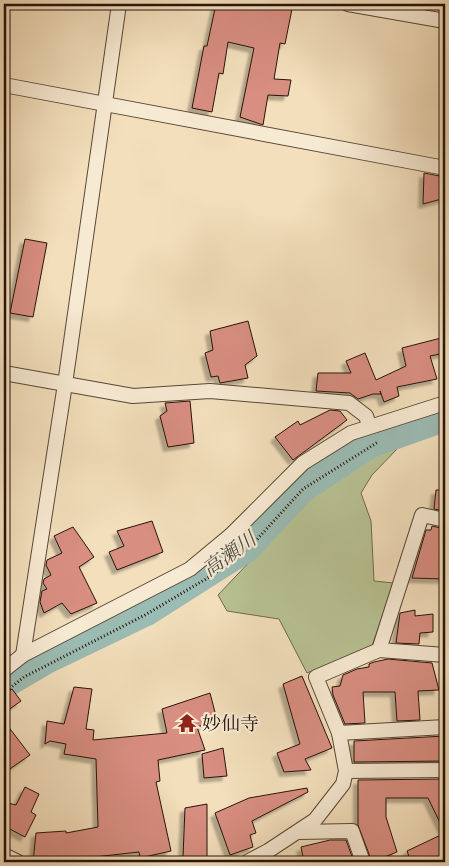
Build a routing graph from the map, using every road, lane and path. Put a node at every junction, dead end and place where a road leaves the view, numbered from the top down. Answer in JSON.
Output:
{"nodes":[{"id":1,"x":118,"y":4,"type":"edge"},
{"id":2,"x":348,"y":4,"type":"edge"},
{"id":3,"x":445,"y":21,"type":"edge"},
{"id":4,"x":4,"y":86,"type":"edge"},
{"id":5,"x":103,"y":103,"type":"junction"},
{"id":6,"x":445,"y":168,"type":"edge"},
{"id":7,"x":4,"y":373,"type":"edge"},
{"id":8,"x":65,"y":384,"type":"junction"},
{"id":9,"x":445,"y":403,"type":"edge"},
{"id":10,"x":369,"y":426,"type":"junction"},
{"id":11,"x":445,"y":520,"type":"edge"},
{"id":12,"x":379,"y":650,"type":"junction"},
{"id":13,"x":23,"y":655,"type":"junction"},
{"id":14,"x":445,"y":655,"type":"edge"},
{"id":15,"x":4,"y":670,"type":"edge"},
{"id":16,"x":445,"y":727,"type":"edge"},
{"id":17,"x":339,"y":733,"type":"junction"},
{"id":18,"x":445,"y":770,"type":"edge"},
{"id":19,"x":346,"y":771,"type":"junction"},
{"id":20,"x":298,"y":832,"type":"junction"},
{"id":21,"x":4,"y":855,"type":"edge"},
{"id":22,"x":18,"y":862,"type":"edge"},
{"id":23,"x":247,"y":862,"type":"edge"},
{"id":24,"x":363,"y":862,"type":"edge"}],
"edges":[{"from":1,"to":5,"type":"street"},
{"from":2,"to":3,"type":"street"},
{"from":4,"to":5,"type":"street"},
{"from":5,"to":6,"type":"street"},
{"from":5,"to":8,"type":"street"},
{"from":7,"to":8,"type":"street"},
{"from":8,"to":10,"type":"street"},
{"from":8,"to":13,"type":"street"},
{"from":9,"to":10,"type":"street"},
{"from":10,"to":13,"type":"street"},
{"from":11,"to":12,"type":"street"},
{"from":12,"to":14,"type":"street"},
{"from":12,"to":17,"type":"street"},
{"from":13,"to":15,"type":"street"},
{"from":16,"to":17,"type":"street"},
{"from":17,"to":19,"type":"street"},
{"from":18,"to":19,"type":"street"},
{"from":19,"to":20,"type":"street"},
{"from":20,"to":23,"type":"street"},
{"from":20,"to":24,"type":"street"},
{"from":21,"to":22,"type":"street"}]}
